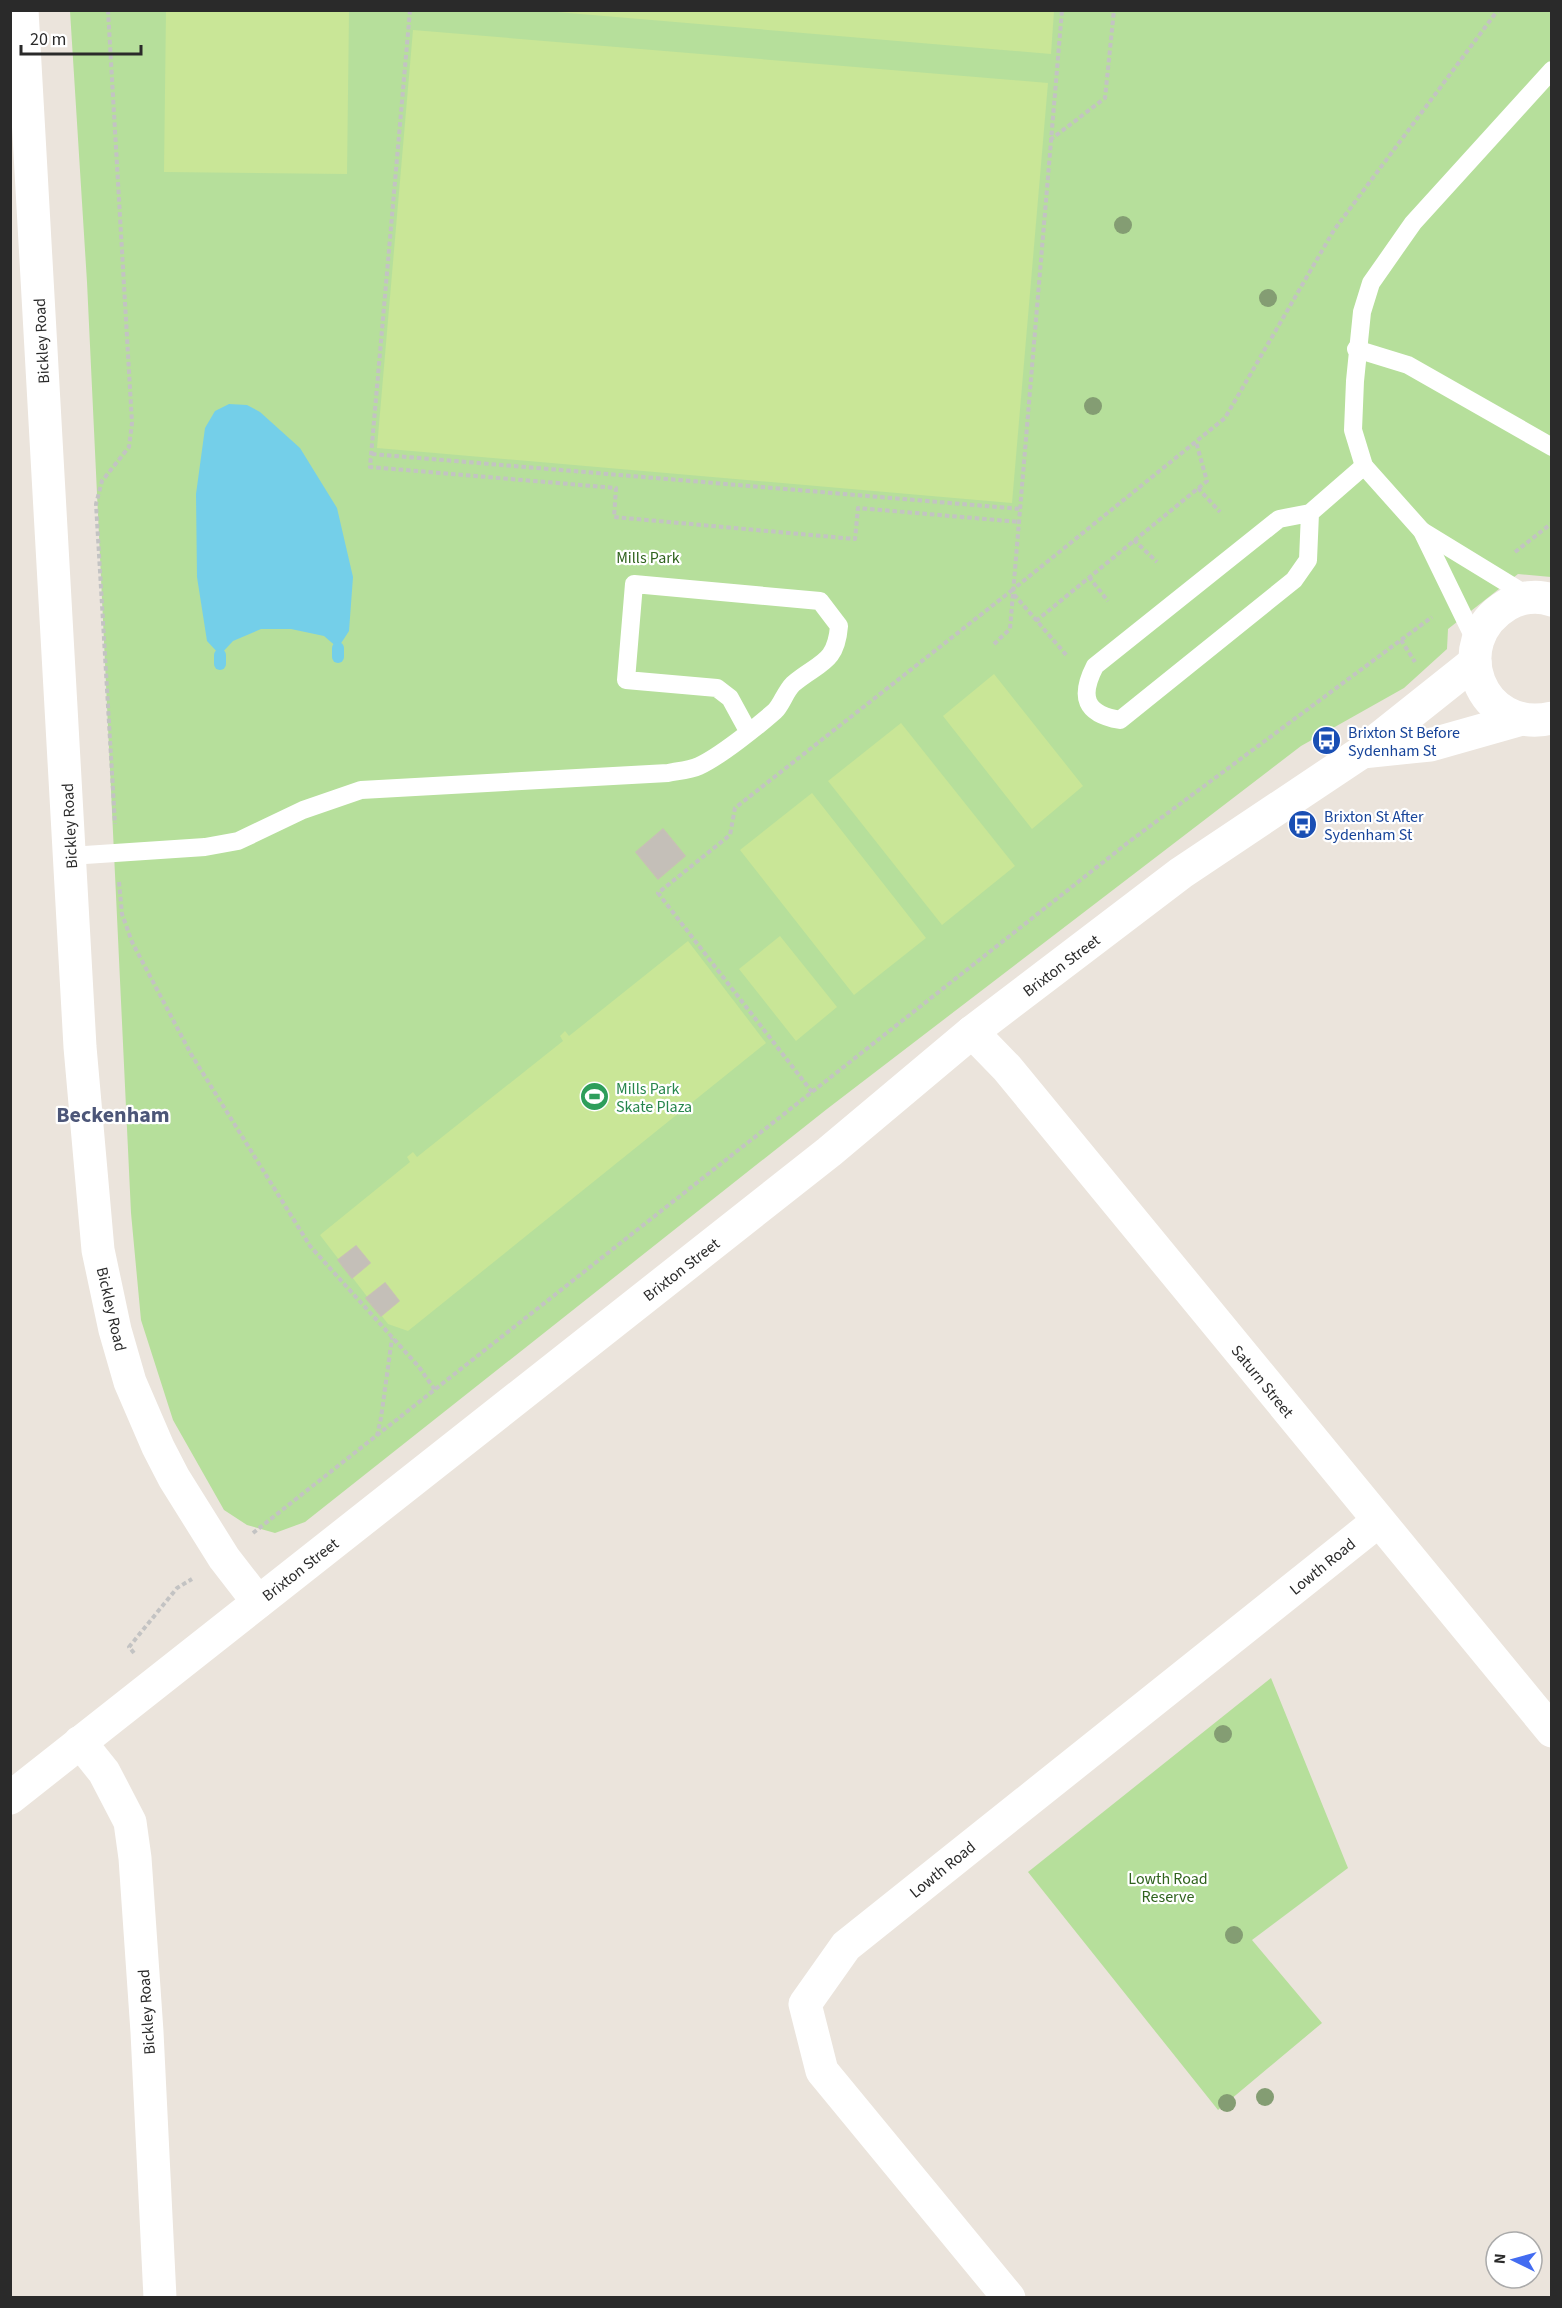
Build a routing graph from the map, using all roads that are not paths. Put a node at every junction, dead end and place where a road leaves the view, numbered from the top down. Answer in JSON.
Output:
{"nodes":[{"id":1,"x":22,"y":10,"type":"edge"},
{"id":2,"x":1551,"y":70,"type":"edge"},
{"id":3,"x":1356,"y":349,"type":"junction"},
{"id":4,"x":1551,"y":447,"type":"edge"},
{"id":5,"x":1364,"y":466,"type":"junction"},
{"id":6,"x":1310,"y":513,"type":"junction"},
{"id":7,"x":1422,"y":531,"type":"junction"},
{"id":8,"x":1541,"y":598,"type":"edge"},
{"id":9,"x":1475,"y":652,"type":"junction"},
{"id":10,"x":1541,"y":721,"type":"edge"},
{"id":11,"x":748,"y":731,"type":"junction"},
{"id":12,"x":1362,"y":752,"type":"junction"},
{"id":13,"x":70,"y":856,"type":"junction"},
{"id":14,"x":972,"y":1032,"type":"junction"},
{"id":15,"x":1377,"y":1522,"type":"junction"},
{"id":16,"x":258,"y":1602,"type":"junction"},
{"id":17,"x":1551,"y":1731,"type":"edge"},
{"id":18,"x":80,"y":1742,"type":"junction"},
{"id":19,"x":10,"y":1798,"type":"edge"},
{"id":20,"x":160,"y":2298,"type":"edge"},
{"id":21,"x":1009,"y":2298,"type":"edge"}],
"edges":[{"from":1,"to":13,"type":"street","name":"Bickley Road"},
{"from":2,"to":3,"type":"lane"},
{"from":3,"to":4,"type":"lane"},
{"from":3,"to":5,"type":"lane"},
{"from":5,"to":6,"type":"lane"},
{"from":5,"to":7,"type":"lane"},
{"from":6,"to":6,"type":"lane"},
{"from":7,"to":8,"type":"lane"},
{"from":7,"to":9,"type":"lane"},
{"from":8,"to":9,"type":"street","name":"Brixton Street"},
{"from":9,"to":10,"type":"street","name":"Brixton Street"},
{"from":9,"to":12,"type":"street","name":"Brixton Street"},
{"from":10,"to":12,"type":"street","name":"Brixton Street"},
{"from":11,"to":11,"type":"lane"},
{"from":11,"to":13,"type":"lane"},
{"from":12,"to":14,"type":"street","name":"Brixton Street"},
{"from":13,"to":16,"type":"street","name":"Bickley Road"},
{"from":14,"to":15,"type":"street","name":"Saturn Street"},
{"from":14,"to":16,"type":"street","name":"Brixton Street"},
{"from":15,"to":17,"type":"street","name":"Saturn Street"},
{"from":15,"to":21,"type":"street","name":"Lowth Road"},
{"from":16,"to":18,"type":"street","name":"Brixton Street"},
{"from":18,"to":19,"type":"street","name":"Brixton Street"},
{"from":18,"to":20,"type":"street","name":"Bickley Road"}]}
